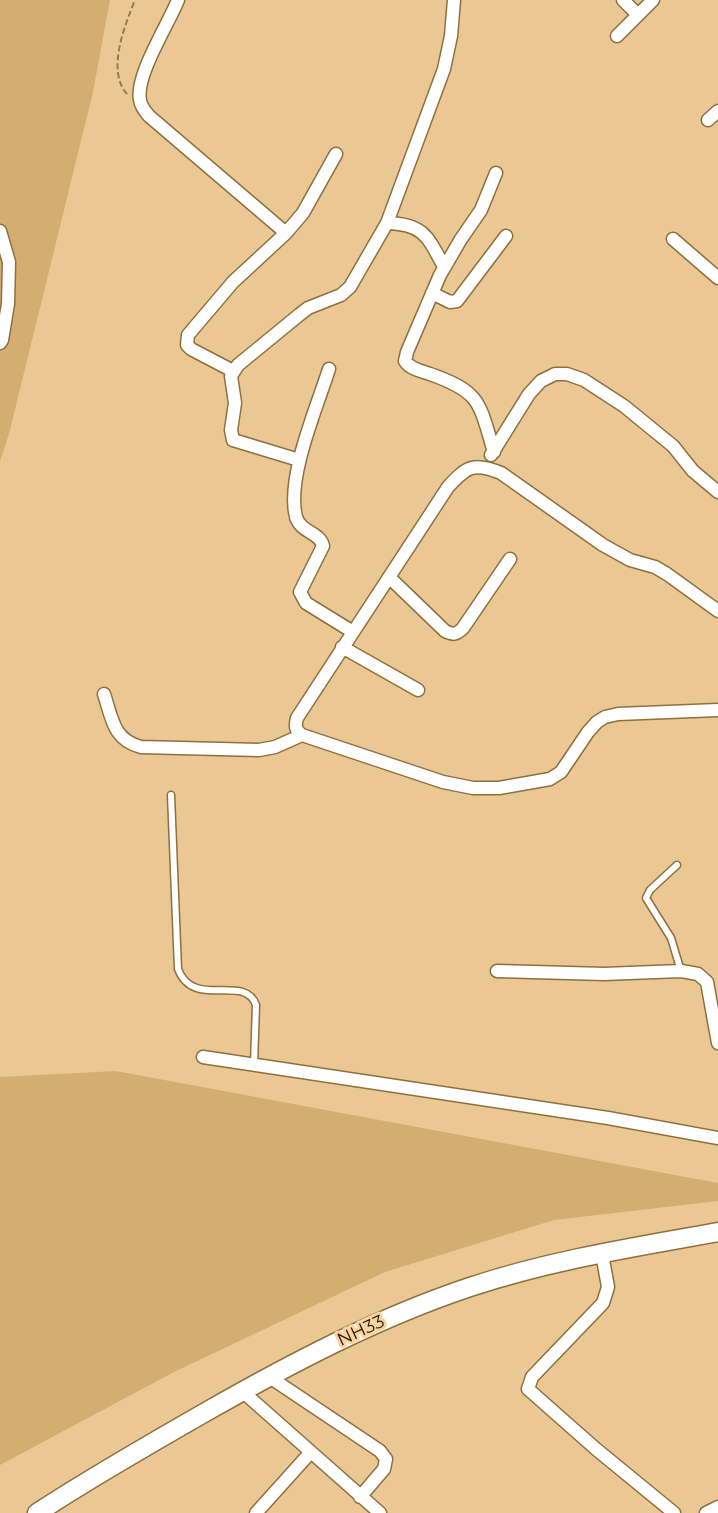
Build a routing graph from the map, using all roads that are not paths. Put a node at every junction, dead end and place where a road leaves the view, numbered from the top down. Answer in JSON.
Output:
{"nodes":[{"id":1,"x":178,"y":0,"type":"edge"},
{"id":2,"x":454,"y":0,"type":"edge"},
{"id":3,"x":623,"y":0,"type":"edge"},
{"id":4,"x":653,"y":0,"type":"edge"},
{"id":5,"x":638,"y":15,"type":"junction"},
{"id":6,"x":617,"y":36,"type":"dead end"},
{"id":7,"x":718,"y":111,"type":"edge"},
{"id":8,"x":708,"y":120,"type":"dead end"},
{"id":9,"x":336,"y":154,"type":"dead end"},
{"id":10,"x":496,"y":173,"type":"dead end"},
{"id":11,"x":387,"y":223,"type":"junction"},
{"id":12,"x":0,"y":231,"type":"edge"},
{"id":13,"x":286,"y":233,"type":"junction"},
{"id":14,"x":506,"y":236,"type":"dead end"},
{"id":15,"x":673,"y":238,"type":"dead end"},
{"id":16,"x":444,"y":267,"type":"junction"},
{"id":17,"x":718,"y":278,"type":"edge"},
{"id":18,"x":432,"y":293,"type":"junction"},
{"id":19,"x":0,"y":343,"type":"edge"},
{"id":20,"x":329,"y":369,"type":"dead end"},
{"id":21,"x":233,"y":371,"type":"junction"},
{"id":22,"x":494,"y":452,"type":"junction"},
{"id":23,"x":299,"y":460,"type":"junction"},
{"id":24,"x":484,"y":466,"type":"junction"},
{"id":25,"x":716,"y":486,"type":"edge"},
{"id":26,"x":510,"y":559,"type":"dead end"},
{"id":27,"x":389,"y":577,"type":"junction"},
{"id":28,"x":718,"y":611,"type":"edge"},
{"id":29,"x":353,"y":632,"type":"junction"},
{"id":30,"x":342,"y":647,"type":"junction"},
{"id":31,"x":418,"y":690,"type":"dead end"},
{"id":32,"x":104,"y":694,"type":"dead end"},
{"id":33,"x":718,"y":710,"type":"edge"},
{"id":34,"x":302,"y":735,"type":"junction"},
{"id":35,"x":171,"y":795,"type":"dead end"},
{"id":36,"x":676,"y":865,"type":"dead end"},
{"id":37,"x":497,"y":971,"type":"dead end"},
{"id":38,"x":681,"y":972,"type":"junction"},
{"id":39,"x":718,"y":1043,"type":"edge"},
{"id":40,"x":203,"y":1057,"type":"dead end"},
{"id":41,"x":254,"y":1064,"type":"junction"},
{"id":42,"x":718,"y":1138,"type":"edge"},
{"id":43,"x":718,"y":1232,"type":"edge"},
{"id":44,"x":602,"y":1254,"type":"junction"},
{"id":45,"x":268,"y":1376,"type":"junction"},
{"id":46,"x":242,"y":1392,"type":"junction"},
{"id":47,"x":310,"y":1453,"type":"junction"},
{"id":48,"x":360,"y":1497,"type":"junction"},
{"id":49,"x":718,"y":1507,"type":"edge"},
{"id":50,"x":44,"y":1511,"type":"edge"},
{"id":51,"x":256,"y":1513,"type":"edge"},
{"id":52,"x":380,"y":1513,"type":"edge"},
{"id":53,"x":674,"y":1513,"type":"edge"},
{"id":54,"x":706,"y":1513,"type":"edge"}],
"edges":[{"from":1,"to":13,"type":"street"},
{"from":2,"to":11,"type":"street"},
{"from":3,"to":5,"type":"street"},
{"from":4,"to":5,"type":"street"},
{"from":5,"to":6,"type":"street"},
{"from":7,"to":8,"type":"street"},
{"from":9,"to":13,"type":"street"},
{"from":10,"to":16,"type":"street"},
{"from":11,"to":16,"type":"street"},
{"from":11,"to":21,"type":"street"},
{"from":12,"to":19,"type":"street"},
{"from":13,"to":21,"type":"street"},
{"from":14,"to":18,"type":"street"},
{"from":15,"to":17,"type":"street"},
{"from":16,"to":18,"type":"street"},
{"from":18,"to":22,"type":"street"},
{"from":20,"to":23,"type":"street"},
{"from":21,"to":23,"type":"street"},
{"from":22,"to":24,"type":"street"},
{"from":22,"to":25,"type":"street"},
{"from":23,"to":29,"type":"street"},
{"from":24,"to":27,"type":"street"},
{"from":24,"to":28,"type":"street"},
{"from":26,"to":27,"type":"street"},
{"from":27,"to":29,"type":"street"},
{"from":29,"to":30,"type":"street"},
{"from":30,"to":31,"type":"street"},
{"from":30,"to":34,"type":"street"},
{"from":32,"to":34,"type":"street"},
{"from":33,"to":34,"type":"street"},
{"from":35,"to":41,"type":"lane"},
{"from":36,"to":38,"type":"lane"},
{"from":37,"to":38,"type":"street"},
{"from":38,"to":39,"type":"street"},
{"from":40,"to":41,"type":"street"},
{"from":41,"to":42,"type":"street"},
{"from":43,"to":44,"type":"main road","name":"NH33"},
{"from":44,"to":45,"type":"main road","name":"NH33"},
{"from":44,"to":53,"type":"street"},
{"from":45,"to":46,"type":"main road","name":"NH33"},
{"from":45,"to":48,"type":"street"},
{"from":46,"to":47,"type":"street"},
{"from":46,"to":50,"type":"main road","name":"NH33"},
{"from":47,"to":48,"type":"street"},
{"from":47,"to":51,"type":"street"},
{"from":48,"to":52,"type":"street"},
{"from":49,"to":54,"type":"street"}]}
